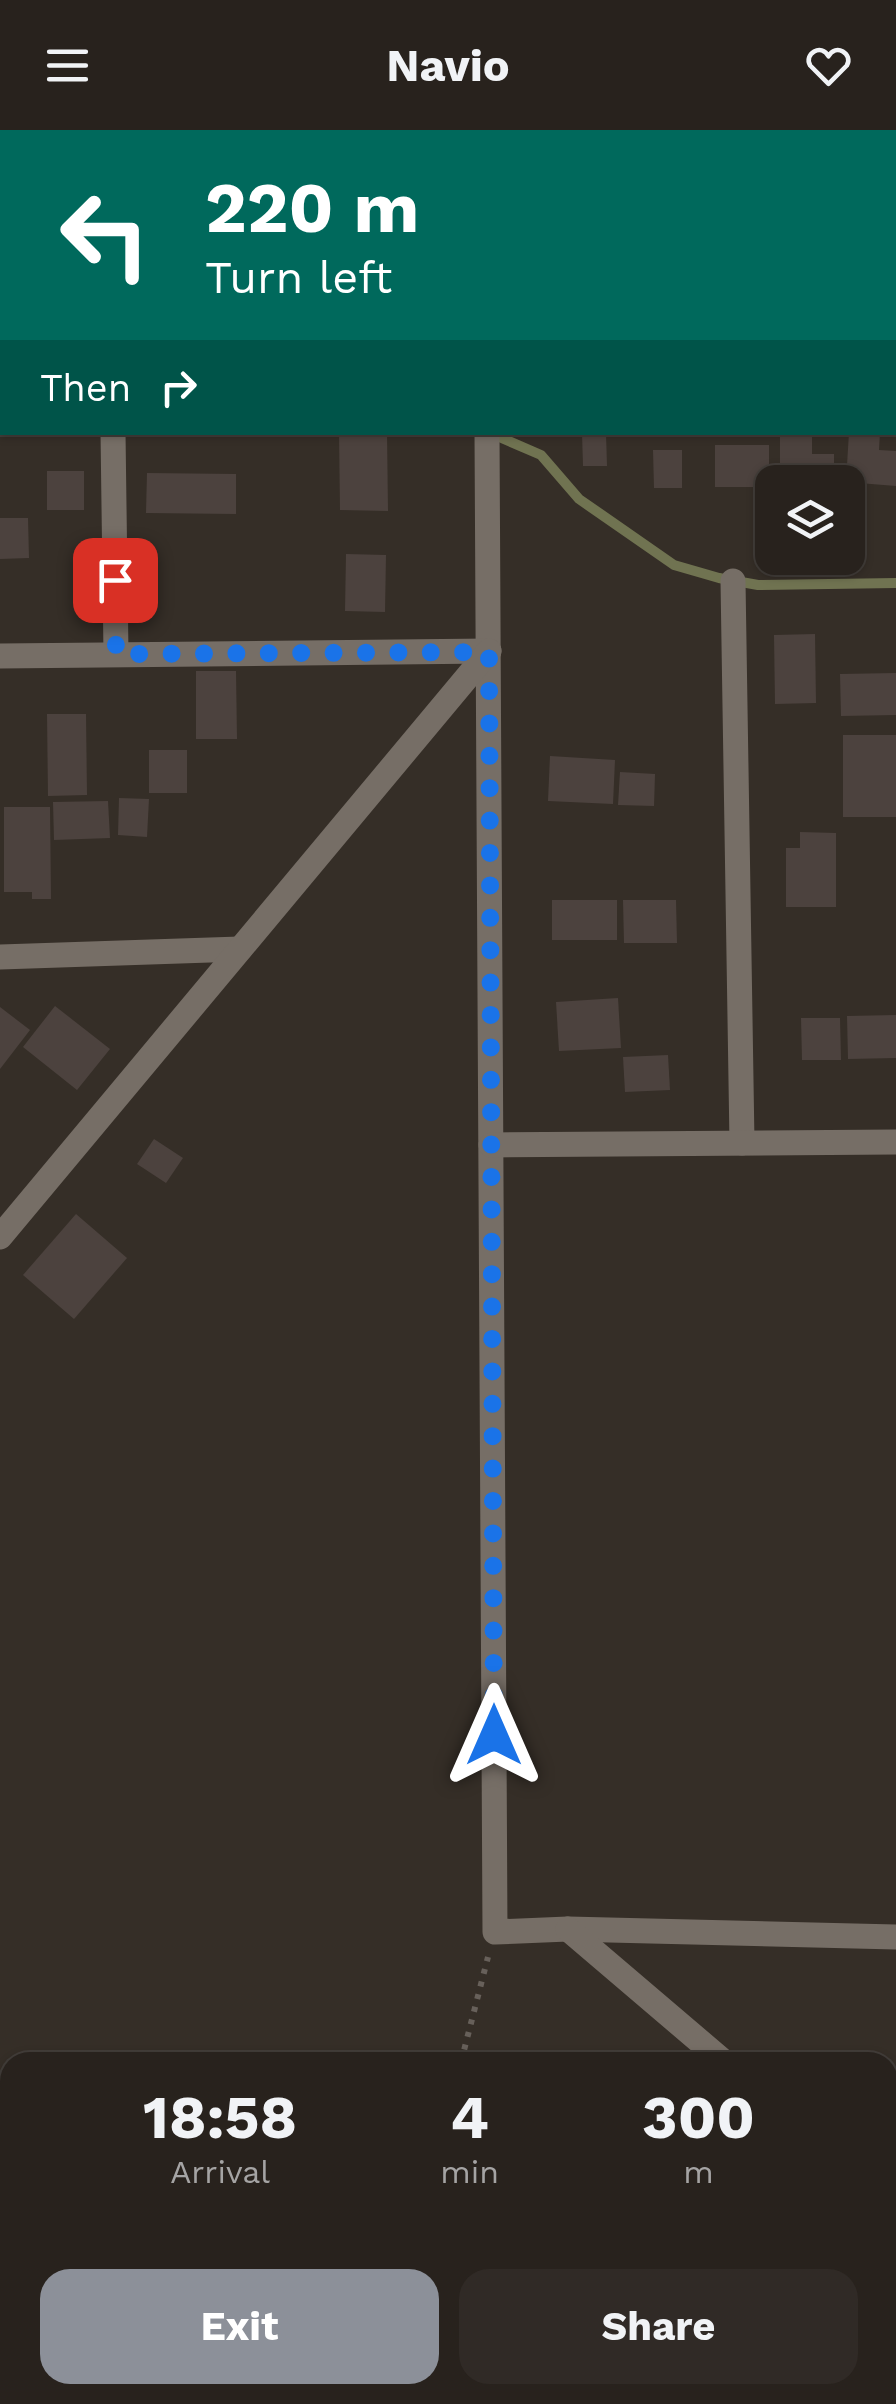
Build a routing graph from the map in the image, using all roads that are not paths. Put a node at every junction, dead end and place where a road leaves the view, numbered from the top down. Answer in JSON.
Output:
{"nodes":[{"id":1,"x":114,"y":435,"type":"edge"},
{"id":2,"x":488,"y":435,"type":"edge"},
{"id":3,"x":733,"y":581,"type":"dead end"},
{"id":4,"x":489,"y":652,"type":"junction"},
{"id":5,"x":116,"y":654,"type":"junction"},
{"id":6,"x":0,"y":656,"type":"edge"},
{"id":7,"x":240,"y":949,"type":"junction"},
{"id":8,"x":0,"y":957,"type":"edge"},
{"id":9,"x":896,"y":1142,"type":"edge"},
{"id":10,"x":742,"y":1143,"type":"junction"},
{"id":11,"x":491,"y":1145,"type":"junction"},
{"id":12,"x":0,"y":1237,"type":"edge"},
{"id":13,"x":568,"y":1930,"type":"junction"},
{"id":14,"x":896,"y":1936,"type":"edge"},
{"id":15,"x":712,"y":2052,"type":"edge"}],
"edges":[{"from":1,"to":5,"type":"street"},
{"from":2,"to":4,"type":"street"},
{"from":3,"to":10,"type":"street"},
{"from":4,"to":5,"type":"street"},
{"from":4,"to":7,"type":"street"},
{"from":4,"to":11,"type":"street"},
{"from":5,"to":6,"type":"street"},
{"from":7,"to":8,"type":"street"},
{"from":7,"to":12,"type":"street"},
{"from":9,"to":10,"type":"street"},
{"from":10,"to":11,"type":"street"},
{"from":11,"to":13,"type":"street"},
{"from":13,"to":14,"type":"street"},
{"from":13,"to":15,"type":"street"}]}
